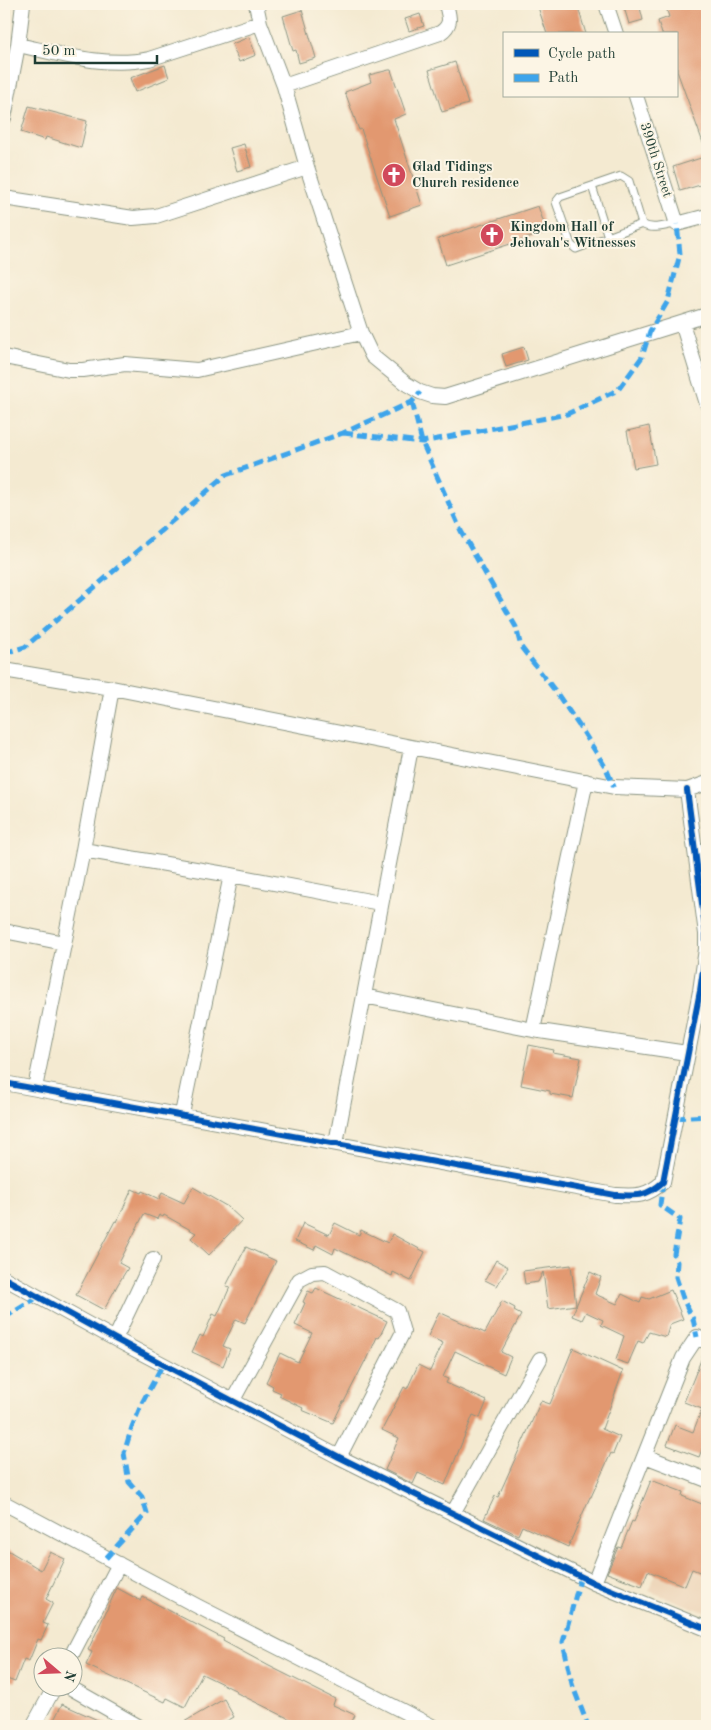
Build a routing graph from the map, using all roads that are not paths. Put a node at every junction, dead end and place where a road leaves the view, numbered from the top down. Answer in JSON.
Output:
{"nodes":[{"id":1,"x":23,"y":4,"type":"edge"},
{"id":2,"x":256,"y":4,"type":"edge"},
{"id":3,"x":446,"y":4,"type":"edge"},
{"id":4,"x":606,"y":4,"type":"edge"},
{"id":5,"x":260,"y":23,"type":"junction"},
{"id":6,"x":615,"y":32,"type":"edge"},
{"id":7,"x":18,"y":45,"type":"junction"},
{"id":8,"x":284,"y":86,"type":"junction"},
{"id":9,"x":637,"y":98,"type":"edge"},
{"id":10,"x":4,"y":118,"type":"edge"},
{"id":11,"x":307,"y":167,"type":"junction"},
{"id":12,"x":592,"y":186,"type":"junction"},
{"id":13,"x":4,"y":198,"type":"edge"},
{"id":14,"x":707,"y":216,"type":"edge"},
{"id":15,"x":642,"y":224,"type":"junction"},
{"id":16,"x":677,"y":224,"type":"junction"},
{"id":17,"x":608,"y":237,"type":"junction"},
{"id":18,"x":707,"y":315,"type":"edge"},
{"id":19,"x":682,"y":323,"type":"junction"},
{"id":20,"x":361,"y":333,"type":"junction"},
{"id":21,"x":4,"y":357,"type":"edge"},
{"id":22,"x":707,"y":404,"type":"edge"},
{"id":23,"x":4,"y":670,"type":"edge"},
{"id":24,"x":112,"y":688,"type":"junction"},
{"id":25,"x":411,"y":748,"type":"junction"},
{"id":26,"x":586,"y":781,"type":"junction"},
{"id":27,"x":707,"y":783,"type":"edge"},
{"id":28,"x":687,"y":790,"type":"junction"},
{"id":29,"x":83,"y":850,"type":"junction"},
{"id":30,"x":231,"y":875,"type":"junction"},
{"id":31,"x":380,"y":903,"type":"junction"},
{"id":32,"x":4,"y":931,"type":"edge"},
{"id":33,"x":64,"y":943,"type":"junction"},
{"id":34,"x":364,"y":996,"type":"junction"},
{"id":35,"x":533,"y":1030,"type":"junction"},
{"id":36,"x":687,"y":1053,"type":"junction"},
{"id":37,"x":4,"y":1082,"type":"edge"},
{"id":38,"x":35,"y":1088,"type":"junction"},
{"id":39,"x":182,"y":1114,"type":"junction"},
{"id":40,"x":336,"y":1143,"type":"junction"},
{"id":41,"x":153,"y":1259,"type":"dead end"},
{"id":42,"x":4,"y":1278,"type":"edge"},
{"id":43,"x":115,"y":1339,"type":"junction"},
{"id":44,"x":707,"y":1342,"type":"edge"},
{"id":45,"x":540,"y":1359,"type":"dead end"},
{"id":46,"x":233,"y":1400,"type":"junction"},
{"id":47,"x":645,"y":1456,"type":"junction"},
{"id":48,"x":338,"y":1457,"type":"junction"},
{"id":49,"x":707,"y":1480,"type":"edge"},
{"id":50,"x":4,"y":1503,"type":"edge"},
{"id":51,"x":453,"y":1513,"type":"junction"},
{"id":52,"x":119,"y":1564,"type":"junction"},
{"id":53,"x":594,"y":1583,"type":"junction"},
{"id":54,"x":707,"y":1629,"type":"edge"},
{"id":55,"x":75,"y":1648,"type":"edge"},
{"id":56,"x":82,"y":1694,"type":"edge"},
{"id":57,"x":48,"y":1698,"type":"edge"},
{"id":58,"x":33,"y":1726,"type":"edge"},
{"id":59,"x":138,"y":1726,"type":"edge"},
{"id":60,"x":432,"y":1726,"type":"edge"}],
"edges":[{"from":1,"to":7,"type":"street"},
{"from":2,"to":5,"type":"street"},
{"from":3,"to":8,"type":"street"},
{"from":4,"to":6,"type":"street"},
{"from":5,"to":7,"type":"street"},
{"from":5,"to":8,"type":"street"},
{"from":7,"to":10,"type":"street"},
{"from":8,"to":11,"type":"street"},
{"from":9,"to":16,"type":"street","name":"390th Street"},
{"from":11,"to":13,"type":"street"},
{"from":11,"to":20,"type":"street"},
{"from":12,"to":15,"type":"lane"},
{"from":12,"to":17,"type":"lane"},
{"from":12,"to":17,"type":"lane"},
{"from":14,"to":16,"type":"street"},
{"from":15,"to":16,"type":"lane"},
{"from":15,"to":17,"type":"lane"},
{"from":18,"to":19,"type":"street"},
{"from":19,"to":20,"type":"street"},
{"from":19,"to":22,"type":"street"},
{"from":20,"to":21,"type":"street"},
{"from":23,"to":24,"type":"street"},
{"from":24,"to":25,"type":"street"},
{"from":24,"to":29,"type":"street"},
{"from":25,"to":26,"type":"street"},
{"from":25,"to":31,"type":"street"},
{"from":26,"to":28,"type":"street"},
{"from":26,"to":35,"type":"street"},
{"from":27,"to":28,"type":"street"},
{"from":28,"to":36,"type":"street"},
{"from":29,"to":30,"type":"street"},
{"from":29,"to":33,"type":"street"},
{"from":30,"to":31,"type":"street"},
{"from":30,"to":39,"type":"street"},
{"from":31,"to":34,"type":"street"},
{"from":32,"to":33,"type":"street"},
{"from":33,"to":38,"type":"street"},
{"from":34,"to":35,"type":"street"},
{"from":34,"to":40,"type":"street"},
{"from":35,"to":36,"type":"street"},
{"from":36,"to":40,"type":"street"},
{"from":37,"to":38,"type":"street"},
{"from":38,"to":39,"type":"street"},
{"from":39,"to":40,"type":"street"},
{"from":41,"to":43,"type":"street"},
{"from":42,"to":43,"type":"street"},
{"from":43,"to":46,"type":"street"},
{"from":44,"to":47,"type":"street"},
{"from":45,"to":51,"type":"street"},
{"from":46,"to":48,"type":"street"},
{"from":46,"to":48,"type":"street"},
{"from":47,"to":49,"type":"street"},
{"from":47,"to":53,"type":"street"},
{"from":48,"to":51,"type":"street"},
{"from":50,"to":52,"type":"street"},
{"from":51,"to":53,"type":"street"},
{"from":52,"to":55,"type":"street"},
{"from":52,"to":60,"type":"street"},
{"from":53,"to":54,"type":"street"},
{"from":56,"to":59,"type":"street"},
{"from":57,"to":58,"type":"street"}]}
